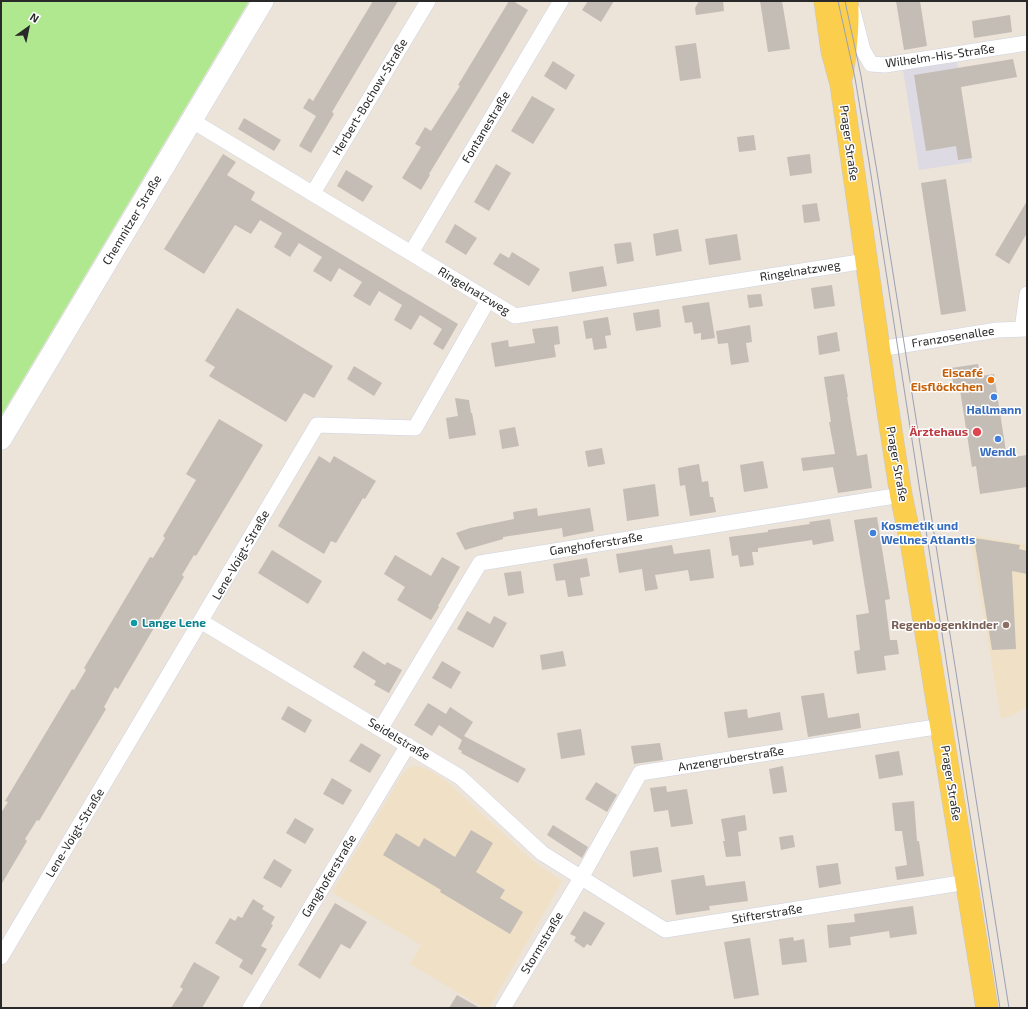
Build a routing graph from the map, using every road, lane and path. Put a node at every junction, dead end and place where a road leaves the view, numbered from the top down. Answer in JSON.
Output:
{"nodes":[{"id":1,"x":263,"y":1,"type":"edge"},
{"id":2,"x":428,"y":1,"type":"edge"},
{"id":3,"x":561,"y":1,"type":"edge"},
{"id":4,"x":825,"y":1,"type":"edge"},
{"id":5,"x":849,"y":1,"type":"edge"},
{"id":6,"x":1027,"y":43,"type":"edge"},
{"id":7,"x":841,"y":84,"type":"junction"},
{"id":8,"x":191,"y":120,"type":"junction"},
{"id":9,"x":313,"y":193,"type":"junction"},
{"id":10,"x":411,"y":253,"type":"junction"},
{"id":11,"x":866,"y":261,"type":"junction"},
{"id":12,"x":1027,"y":294,"type":"edge"},
{"id":13,"x":488,"y":300,"type":"junction"},
{"id":14,"x":1024,"y":329,"type":"edge"},
{"id":15,"x":878,"y":349,"type":"junction"},
{"id":16,"x":1,"y":439,"type":"edge"},
{"id":17,"x":901,"y":494,"type":"junction"},
{"id":18,"x":202,"y":622,"type":"junction"},
{"id":19,"x":942,"y":726,"type":"junction"},
{"id":20,"x":381,"y":728,"type":"junction"},
{"id":21,"x":408,"y":745,"type":"junction"},
{"id":22,"x":581,"y":878,"type":"junction"},
{"id":23,"x":966,"y":882,"type":"junction"},
{"id":24,"x":1,"y":957,"type":"edge"},
{"id":25,"x":250,"y":1008,"type":"edge"},
{"id":26,"x":503,"y":1008,"type":"edge"},
{"id":27,"x":987,"y":1008,"type":"edge"}],
"edges":[{"from":1,"to":8,"type":"main road","name":"Chemnitzer Straße"},
{"from":2,"to":9,"type":"street","name":"Herbert-Bochow-Straße"},
{"from":3,"to":10,"type":"street","name":"Fontanestraße"},
{"from":4,"to":7,"type":"main road","name":"Prager Straße"},
{"from":5,"to":6,"type":"street","name":"Wilhelm-His-Straße"},
{"from":5,"to":7,"type":"main road","name":"Prager Straße"},
{"from":7,"to":11,"type":"main road","name":"Prager Straße"},
{"from":8,"to":9,"type":"street","name":"Ringelnatzweg"},
{"from":8,"to":16,"type":"main road","name":"Chemnitzer Straße"},
{"from":9,"to":10,"type":"street","name":"Ringelnatzweg"},
{"from":10,"to":13,"type":"street","name":"Ringelnatzweg"},
{"from":11,"to":13,"type":"street","name":"Ringelnatzweg"},
{"from":11,"to":15,"type":"main road","name":"Prager Straße"},
{"from":12,"to":14,"type":"street"},
{"from":13,"to":18,"type":"street","name":"Lene-Voigt-Straße"},
{"from":14,"to":15,"type":"street","name":"Franzosenallee"},
{"from":15,"to":17,"type":"main road","name":"Prager Straße"},
{"from":17,"to":19,"type":"main road","name":"Prager Straße"},
{"from":17,"to":20,"type":"street","name":"Ganghoferstraße"},
{"from":18,"to":20,"type":"street","name":"Seidelstraße"},
{"from":18,"to":24,"type":"street","name":"Lene-Voigt-Straße"},
{"from":19,"to":22,"type":"street","name":"Anzengruberstraße"},
{"from":19,"to":23,"type":"main road","name":"Prager Straße"},
{"from":20,"to":21,"type":"street","name":"Seidelstraße"},
{"from":21,"to":22,"type":"street","name":"Seidelstraße"},
{"from":21,"to":25,"type":"street","name":"Ganghoferstraße"},
{"from":22,"to":23,"type":"street","name":"Stifterstraße"},
{"from":22,"to":26,"type":"street","name":"Stormstraße"},
{"from":23,"to":27,"type":"main road","name":"Prager Straße"}]}
